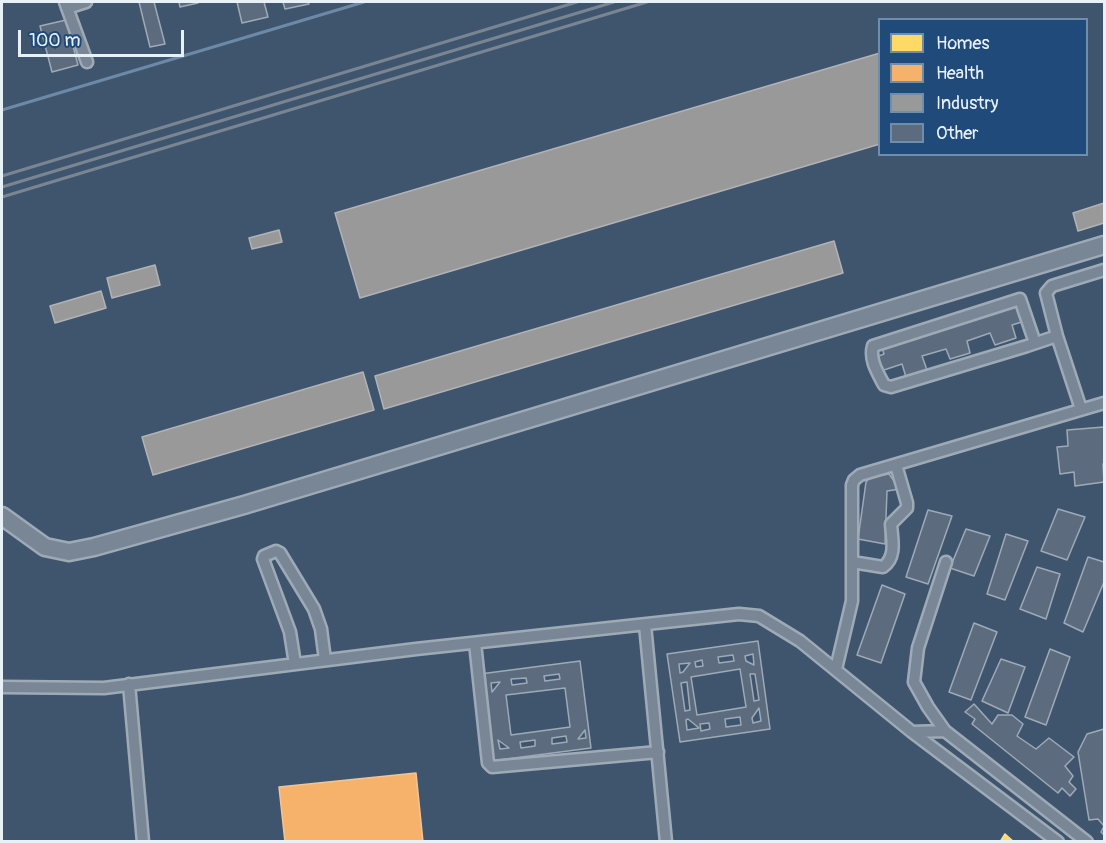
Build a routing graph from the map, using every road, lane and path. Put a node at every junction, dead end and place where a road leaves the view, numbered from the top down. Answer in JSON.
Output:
{"nodes":[{"id":1,"x":86,"y":2,"type":"edge"},
{"id":2,"x":66,"y":5,"type":"edge"},
{"id":3,"x":87,"y":62,"type":"dead end"},
{"id":4,"x":1104,"y":245,"type":"edge"},
{"id":5,"x":1104,"y":270,"type":"edge"},
{"id":6,"x":1057,"y":336,"type":"junction"},
{"id":7,"x":1035,"y":343,"type":"junction"},
{"id":8,"x":1104,"y":403,"type":"edge"},
{"id":9,"x":1081,"y":409,"type":"junction"},
{"id":10,"x":896,"y":465,"type":"junction"},
{"id":11,"x":2,"y":516,"type":"edge"},
{"id":12,"x":852,"y":562,"type":"junction"},
{"id":13,"x":946,"y":562,"type":"dead end"},
{"id":14,"x":645,"y":625,"type":"junction"},
{"id":15,"x":475,"y":643,"type":"junction"},
{"id":16,"x":325,"y":660,"type":"junction"},
{"id":17,"x":295,"y":664,"type":"junction"},
{"id":18,"x":836,"y":669,"type":"junction"},
{"id":19,"x":129,"y":684,"type":"junction"},
{"id":20,"x":2,"y":687,"type":"edge"},
{"id":21,"x":945,"y":731,"type":"junction"},
{"id":22,"x":912,"y":732,"type":"junction"},
{"id":23,"x":658,"y":752,"type":"junction"},
{"id":24,"x":1025,"y":793,"type":"junction"},
{"id":25,"x":1014,"y":810,"type":"junction"},
{"id":26,"x":143,"y":842,"type":"edge"},
{"id":27,"x":666,"y":842,"type":"edge"},
{"id":28,"x":1058,"y":842,"type":"edge"},
{"id":29,"x":1087,"y":842,"type":"edge"}],
"edges":[{"from":1,"to":2,"type":"street"},
{"from":2,"to":3,"type":"street"},
{"from":4,"to":11,"type":"street"},
{"from":5,"to":6,"type":"street"},
{"from":6,"to":7,"type":"street"},
{"from":6,"to":9,"type":"street"},
{"from":7,"to":7,"type":"street"},
{"from":8,"to":9,"type":"street"},
{"from":9,"to":10,"type":"street"},
{"from":10,"to":12,"type":"street"},
{"from":10,"to":12,"type":"street"},
{"from":12,"to":18,"type":"street"},
{"from":13,"to":21,"type":"street"},
{"from":14,"to":15,"type":"street"},
{"from":14,"to":18,"type":"street"},
{"from":14,"to":23,"type":"street"},
{"from":15,"to":16,"type":"street"},
{"from":15,"to":23,"type":"street"},
{"from":16,"to":17,"type":"street"},
{"from":16,"to":17,"type":"street"},
{"from":17,"to":19,"type":"street"},
{"from":18,"to":22,"type":"street"},
{"from":19,"to":20,"type":"street"},
{"from":19,"to":26,"type":"street"},
{"from":21,"to":22,"type":"street"},
{"from":21,"to":24,"type":"street"},
{"from":22,"to":25,"type":"street"},
{"from":23,"to":27,"type":"street"},
{"from":24,"to":25,"type":"street"},
{"from":24,"to":29,"type":"street"},
{"from":25,"to":28,"type":"street"}]}
